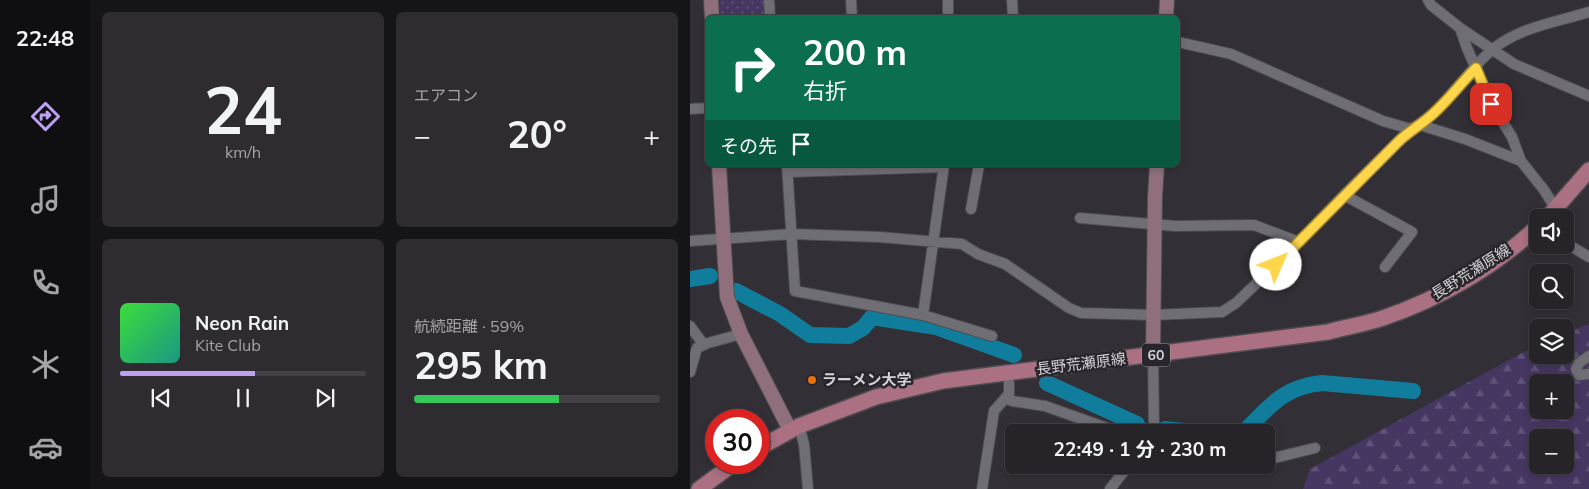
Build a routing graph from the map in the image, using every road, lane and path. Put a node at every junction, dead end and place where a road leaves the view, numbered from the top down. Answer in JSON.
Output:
{"nodes":[{"id":1,"x":711,"y":0,"type":"edge"},
{"id":2,"x":769,"y":0,"type":"edge"},
{"id":3,"x":852,"y":0,"type":"edge"},
{"id":4,"x":948,"y":0,"type":"edge"},
{"id":5,"x":1012,"y":0,"type":"edge"},
{"id":6,"x":1167,"y":0,"type":"edge"},
{"id":7,"x":1428,"y":0,"type":"edge"},
{"id":8,"x":1589,"y":12,"type":"edge"},
{"id":9,"x":712,"y":15,"type":"edge"},
{"id":10,"x":770,"y":15,"type":"edge"},
{"id":11,"x":852,"y":15,"type":"edge"},
{"id":12,"x":948,"y":15,"type":"edge"},
{"id":13,"x":1012,"y":15,"type":"edge"},
{"id":14,"x":1166,"y":15,"type":"edge"},
{"id":15,"x":1460,"y":28,"type":"junction"},
{"id":16,"x":1180,"y":42,"type":"edge"},
{"id":17,"x":1493,"y":49,"type":"junction"},
{"id":18,"x":1476,"y":68,"type":"junction"},
{"id":19,"x":1589,"y":96,"type":"edge"},
{"id":20,"x":705,"y":108,"type":"edge"},
{"id":21,"x":690,"y":109,"type":"edge"},
{"id":22,"x":1416,"y":127,"type":"junction"},
{"id":23,"x":1521,"y":161,"type":"junction"},
{"id":24,"x":719,"y":167,"type":"edge"},
{"id":25,"x":866,"y":167,"type":"edge"},
{"id":26,"x":944,"y":167,"type":"edge"},
{"id":27,"x":979,"y":167,"type":"edge"},
{"id":28,"x":1157,"y":167,"type":"edge"},
{"id":29,"x":788,"y":168,"type":"edge"},
{"id":30,"x":1589,"y":170,"type":"edge"},
{"id":31,"x":1344,"y":195,"type":"junction"},
{"id":32,"x":971,"y":209,"type":"dead end"},
{"id":33,"x":1550,"y":209,"type":"edge"},
{"id":34,"x":1559,"y":209,"type":"edge"},
{"id":35,"x":1080,"y":218,"type":"dead end"},
{"id":36,"x":1154,"y":224,"type":"junction"},
{"id":37,"x":1529,"y":233,"type":"edge"},
{"id":38,"x":792,"y":234,"type":"junction"},
{"id":39,"x":723,"y":238,"type":"junction"},
{"id":40,"x":932,"y":240,"type":"junction"},
{"id":41,"x":690,"y":241,"type":"edge"},
{"id":42,"x":1299,"y":242,"type":"junction"},
{"id":43,"x":1574,"y":247,"type":"edge"},
{"id":44,"x":1589,"y":257,"type":"edge"},
{"id":45,"x":1385,"y":267,"type":"dead end"},
{"id":46,"x":923,"y":315,"type":"junction"},
{"id":47,"x":1153,"y":315,"type":"junction"},
{"id":48,"x":690,"y":326,"type":"edge"},
{"id":49,"x":741,"y":334,"type":"junction"},
{"id":50,"x":992,"y":336,"type":"dead end"},
{"id":51,"x":704,"y":345,"type":"junction"},
{"id":52,"x":1153,"y":355,"type":"junction"},
{"id":53,"x":1589,"y":356,"type":"edge"},
{"id":54,"x":690,"y":372,"type":"edge"},
{"id":55,"x":1589,"y":374,"type":"edge"},
{"id":56,"x":1009,"y":383,"type":"dead end"},
{"id":57,"x":1006,"y":397,"type":"junction"},
{"id":58,"x":1096,"y":424,"type":"edge"},
{"id":59,"x":1154,"y":424,"type":"edge"},
{"id":60,"x":794,"y":428,"type":"junction"},
{"id":61,"x":770,"y":442,"type":"edge"},
{"id":62,"x":1315,"y":448,"type":"dead end"},
{"id":63,"x":1275,"y":458,"type":"edge"},
{"id":64,"x":720,"y":474,"type":"edge"},
{"id":65,"x":1122,"y":474,"type":"edge"},
{"id":66,"x":1110,"y":488,"type":"edge"},
{"id":67,"x":699,"y":489,"type":"edge"},
{"id":68,"x":808,"y":489,"type":"edge"},
{"id":69,"x":982,"y":489,"type":"edge"}],
"edges":[{"from":1,"to":9,"type":"street"},
{"from":2,"to":10,"type":"street"},
{"from":3,"to":11,"type":"street"},
{"from":4,"to":12,"type":"street"},
{"from":5,"to":13,"type":"street"},
{"from":6,"to":14,"type":"street"},
{"from":7,"to":15,"type":"street"},
{"from":8,"to":17,"type":"street"},
{"from":15,"to":17,"type":"street"},
{"from":15,"to":18,"type":"street"},
{"from":16,"to":22,"type":"street"},
{"from":17,"to":18,"type":"street"},
{"from":17,"to":19,"type":"street"},
{"from":18,"to":22,"type":"street"},
{"from":18,"to":23,"type":"street"},
{"from":20,"to":21,"type":"street"},
{"from":22,"to":23,"type":"street"},
{"from":22,"to":31,"type":"street"},
{"from":23,"to":33,"type":"street"},
{"from":24,"to":39,"type":"street"},
{"from":25,"to":29,"type":"street"},
{"from":26,"to":40,"type":"street"},
{"from":27,"to":32,"type":"street"},
{"from":28,"to":36,"type":"street"},
{"from":29,"to":38,"type":"street"},
{"from":30,"to":34,"type":"main road"},
{"from":31,"to":42,"type":"street"},
{"from":31,"to":45,"type":"street"},
{"from":35,"to":36,"type":"street"},
{"from":36,"to":42,"type":"street"},
{"from":36,"to":47,"type":"street"},
{"from":37,"to":52,"type":"main road","name":"長野荒瀬原線","number":"60"},
{"from":38,"to":39,"type":"street"},
{"from":38,"to":40,"type":"street"},
{"from":38,"to":46,"type":"street"},
{"from":39,"to":41,"type":"street"},
{"from":39,"to":49,"type":"street"},
{"from":40,"to":46,"type":"street"},
{"from":40,"to":47,"type":"street"},
{"from":42,"to":47,"type":"street"},
{"from":43,"to":44,"type":"street"},
{"from":46,"to":50,"type":"street"},
{"from":47,"to":52,"type":"street"},
{"from":48,"to":51,"type":"street"},
{"from":49,"to":51,"type":"street"},
{"from":49,"to":60,"type":"street"},
{"from":51,"to":54,"type":"street"},
{"from":52,"to":59,"type":"street"},
{"from":52,"to":60,"type":"main road","name":"長野荒瀬原線","number":"60"},
{"from":53,"to":55,"type":"street"},
{"from":56,"to":57,"type":"street"},
{"from":57,"to":58,"type":"street"},
{"from":57,"to":69,"type":"street"},
{"from":60,"to":61,"type":"main road","name":"長野荒瀬原線","number":"60"},
{"from":60,"to":68,"type":"street"},
{"from":62,"to":63,"type":"street"},
{"from":64,"to":67,"type":"main road"},
{"from":65,"to":66,"type":"street"}]}
